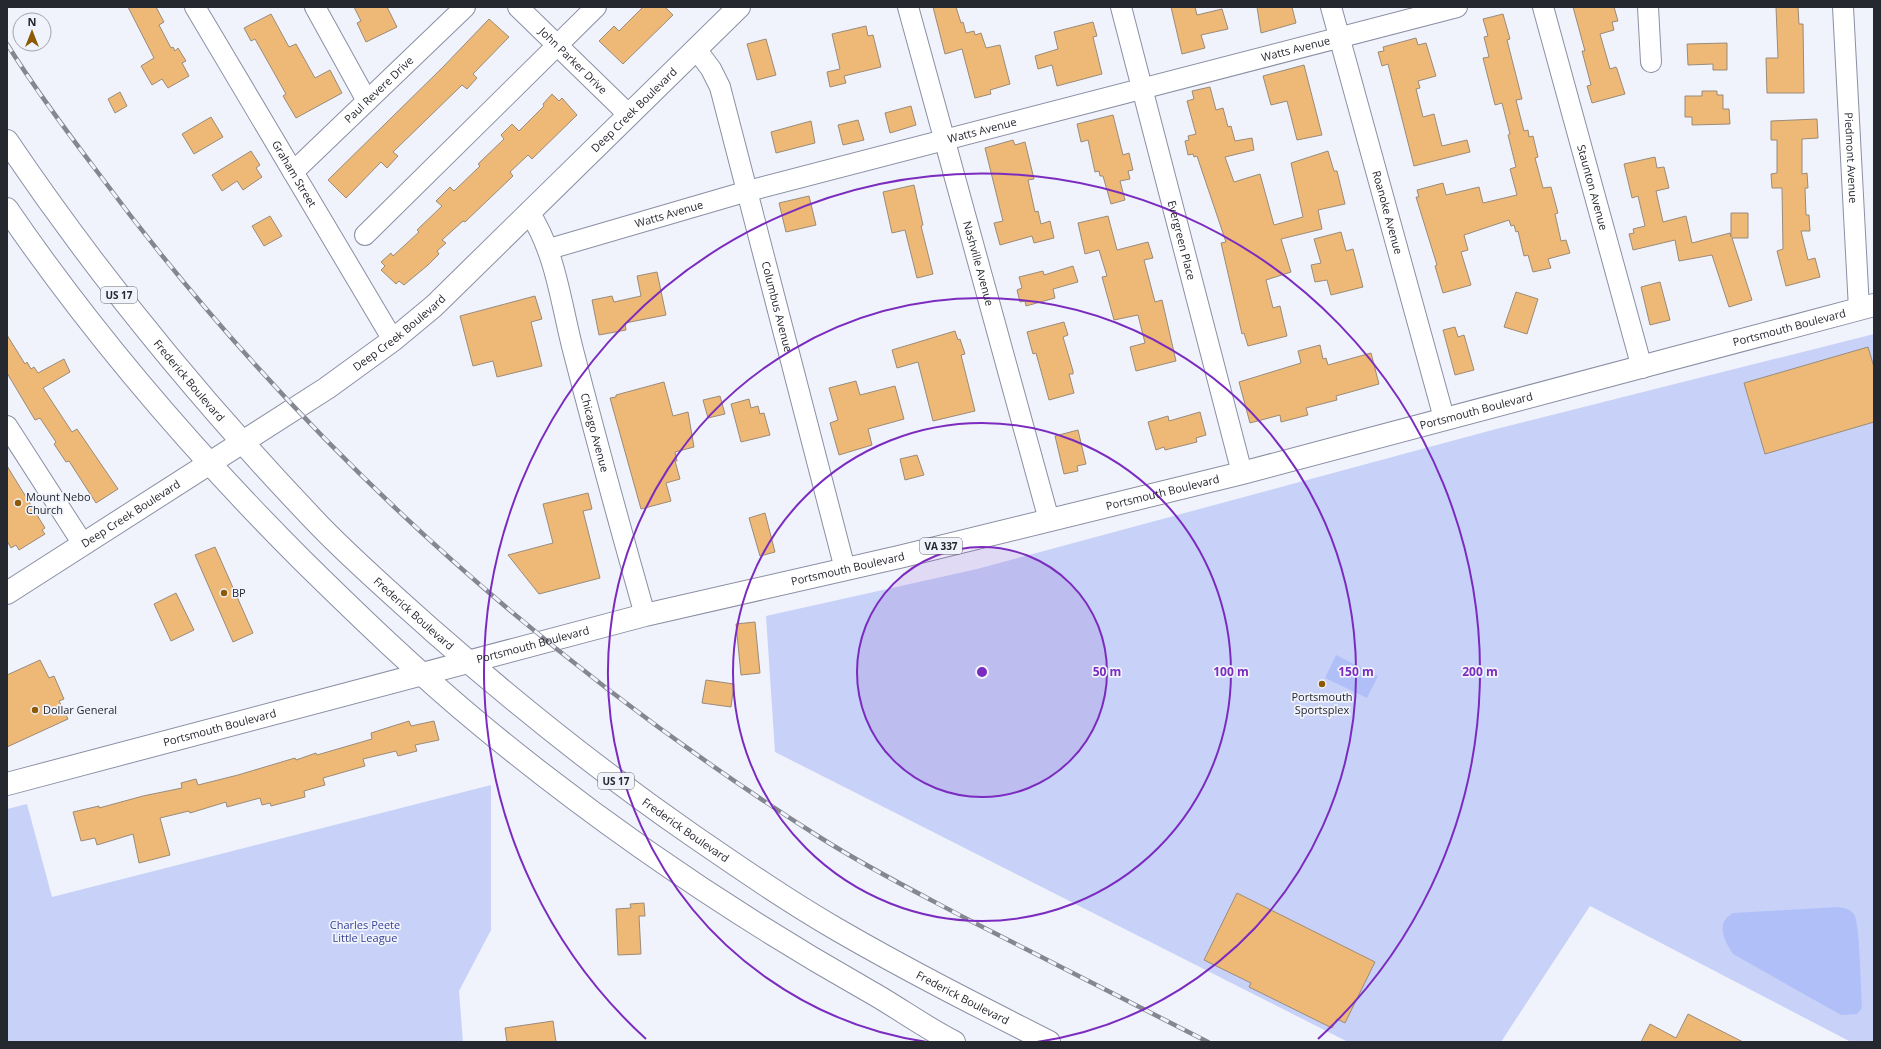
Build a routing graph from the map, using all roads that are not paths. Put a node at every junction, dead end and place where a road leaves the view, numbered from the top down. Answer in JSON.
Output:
{"nodes":[{"id":1,"x":195,"y":7,"type":"edge"},
{"id":2,"x":315,"y":7,"type":"edge"},
{"id":3,"x":465,"y":7,"type":"edge"},
{"id":4,"x":518,"y":7,"type":"edge"},
{"id":5,"x":596,"y":7,"type":"edge"},
{"id":6,"x":739,"y":7,"type":"edge"},
{"id":7,"x":908,"y":7,"type":"edge"},
{"id":8,"x":1121,"y":7,"type":"edge"},
{"id":9,"x":1331,"y":7,"type":"edge"},
{"id":10,"x":1458,"y":7,"type":"edge"},
{"id":11,"x":1543,"y":7,"type":"edge"},
{"id":12,"x":1648,"y":7,"type":"edge"},
{"id":13,"x":1843,"y":7,"type":"edge"},
{"id":14,"x":1339,"y":38,"type":"junction"},
{"id":15,"x":557,"y":45,"type":"junction"},
{"id":16,"x":696,"y":49,"type":"junction"},
{"id":17,"x":1651,"y":62,"type":"dead end"},
{"id":18,"x":1143,"y":88,"type":"junction"},
{"id":19,"x":367,"y":101,"type":"junction"},
{"id":20,"x":629,"y":115,"type":"junction"},
{"id":21,"x":944,"y":140,"type":"junction"},
{"id":22,"x":7,"y":141,"type":"edge"},
{"id":23,"x":293,"y":172,"type":"junction"},
{"id":24,"x":748,"y":191,"type":"junction"},
{"id":25,"x":7,"y":209,"type":"edge"},
{"id":26,"x":529,"y":212,"type":"junction"},
{"id":27,"x":366,"y":235,"type":"dead end"},
{"id":28,"x":549,"y":249,"type":"junction"},
{"id":29,"x":1866,"y":307,"type":"edge"},
{"id":30,"x":393,"y":340,"type":"junction"},
{"id":31,"x":1642,"y":368,"type":"junction"},
{"id":32,"x":1444,"y":418,"type":"junction"},
{"id":33,"x":7,"y":426,"type":"edge"},
{"id":34,"x":242,"y":442,"type":"junction"},
{"id":35,"x":210,"y":463,"type":"junction"},
{"id":36,"x":1242,"y":472,"type":"junction"},
{"id":37,"x":1049,"y":520,"type":"junction"},
{"id":38,"x":83,"y":544,"type":"junction"},
{"id":39,"x":845,"y":569,"type":"junction"},
{"id":40,"x":7,"y":593,"type":"edge"},
{"id":41,"x":645,"y":615,"type":"junction"},
{"id":42,"x":468,"y":662,"type":"junction"},
{"id":43,"x":422,"y":674,"type":"junction"},
{"id":44,"x":7,"y":784,"type":"edge"},
{"id":45,"x":954,"y":1042,"type":"edge"},
{"id":46,"x":1049,"y":1042,"type":"edge"}],
"edges":[{"from":1,"to":23,"type":"street","name":"Graham Street"},
{"from":2,"to":19,"type":"street"},
{"from":3,"to":19,"type":"street","name":"Paul Revere Drive"},
{"from":4,"to":15,"type":"street","name":"John Parker Drive"},
{"from":5,"to":15,"type":"street"},
{"from":6,"to":16,"type":"main road","name":"Deep Creek Boulevard"},
{"from":7,"to":21,"type":"street","name":"Nashville Avenue"},
{"from":8,"to":18,"type":"street","name":"Evergreen Place"},
{"from":9,"to":14,"type":"street","name":"Roanoke Avenue"},
{"from":10,"to":14,"type":"street","name":"Watts Avenue"},
{"from":11,"to":31,"type":"street","name":"Staunton Avenue"},
{"from":12,"to":17,"type":"street"},
{"from":13,"to":29,"type":"street","name":"Piedmont Avenue"},
{"from":14,"to":18,"type":"street","name":"Watts Avenue"},
{"from":14,"to":32,"type":"street","name":"Roanoke Avenue"},
{"from":15,"to":20,"type":"street","name":"John Parker Drive"},
{"from":15,"to":27,"type":"street"},
{"from":16,"to":20,"type":"main road","name":"Deep Creek Boulevard"},
{"from":16,"to":24,"type":"street","name":"Columbus Avenue"},
{"from":18,"to":21,"type":"street","name":"Watts Avenue"},
{"from":18,"to":36,"type":"street","name":"Evergreen Place"},
{"from":19,"to":23,"type":"street","name":"Paul Revere Drive"},
{"from":20,"to":26,"type":"main road","name":"Deep Creek Boulevard"},
{"from":21,"to":24,"type":"street","name":"Watts Avenue"},
{"from":21,"to":37,"type":"street","name":"Nashville Avenue"},
{"from":22,"to":34,"type":"main road","name":"Frederick Boulevard","number":"US 17"},
{"from":23,"to":30,"type":"street","name":"Graham Street"},
{"from":24,"to":28,"type":"street","name":"Watts Avenue"},
{"from":24,"to":39,"type":"street","name":"Columbus Avenue"},
{"from":25,"to":35,"type":"main road"},
{"from":26,"to":28,"type":"street"},
{"from":26,"to":30,"type":"main road","name":"Deep Creek Boulevard"},
{"from":28,"to":41,"type":"street","name":"Chicago Avenue"},
{"from":29,"to":31,"type":"main road","name":"Portsmouth Boulevard","number":"VA 337"},
{"from":30,"to":34,"type":"main road","name":"Deep Creek Boulevard"},
{"from":31,"to":32,"type":"main road","name":"Portsmouth Boulevard","number":"VA 337"},
{"from":32,"to":36,"type":"main road","name":"Portsmouth Boulevard","number":"VA 337"},
{"from":33,"to":38,"type":"street"},
{"from":34,"to":35,"type":"main road","name":"Deep Creek Boulevard"},
{"from":34,"to":42,"type":"main road","name":"Frederick Boulevard","number":"US 17"},
{"from":35,"to":38,"type":"main road","name":"Deep Creek Boulevard"},
{"from":35,"to":43,"type":"main road"},
{"from":36,"to":37,"type":"main road","name":"Portsmouth Boulevard","number":"VA 337"},
{"from":37,"to":39,"type":"main road","name":"Portsmouth Boulevard","number":"VA 337"},
{"from":38,"to":40,"type":"main road","name":"Deep Creek Boulevard"},
{"from":39,"to":41,"type":"main road","name":"Portsmouth Boulevard","number":"VA 337"},
{"from":41,"to":42,"type":"main road","name":"Portsmouth Boulevard","number":"VA 337"},
{"from":42,"to":43,"type":"main road","name":"Portsmouth Boulevard","number":"VA 337"},
{"from":42,"to":46,"type":"main road","name":"Frederick Boulevard","number":"US 17"},
{"from":43,"to":44,"type":"main road","name":"Portsmouth Boulevard","number":"VA 337"},
{"from":43,"to":45,"type":"main road"}]}
